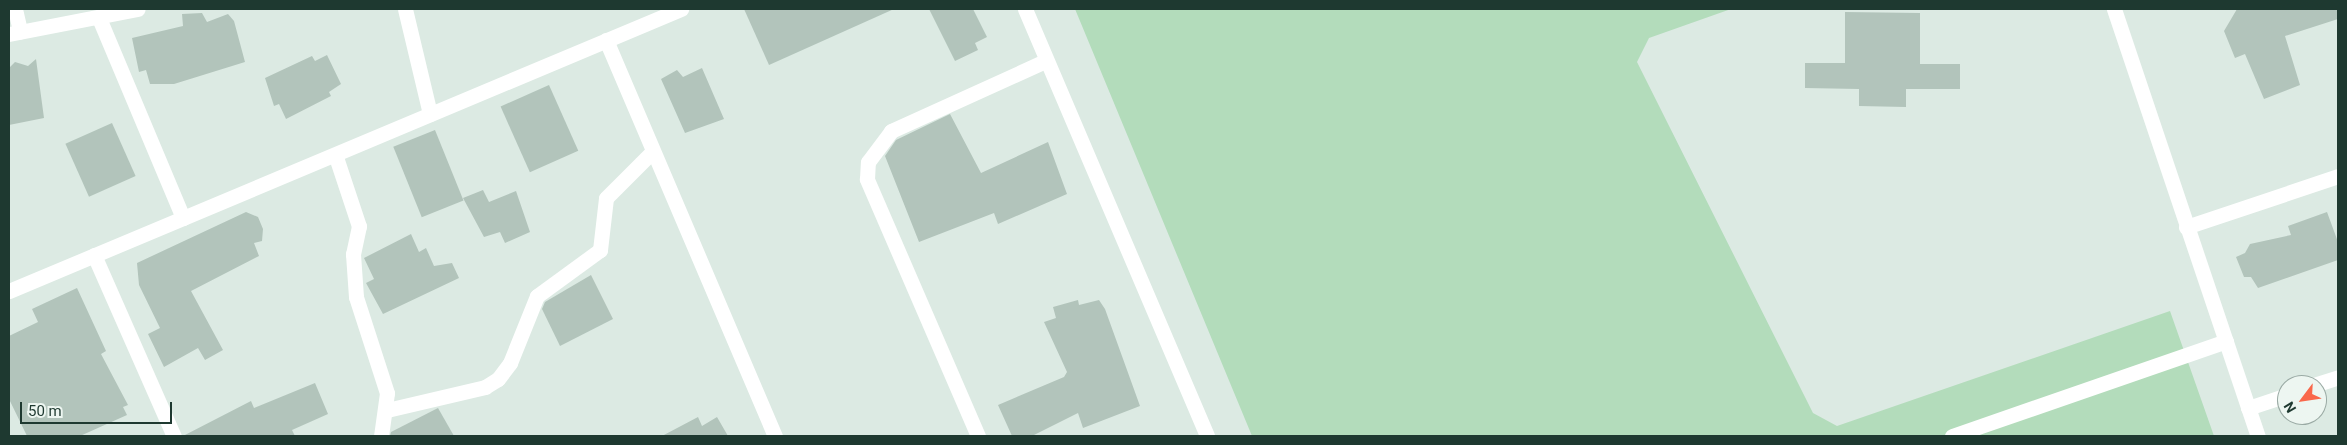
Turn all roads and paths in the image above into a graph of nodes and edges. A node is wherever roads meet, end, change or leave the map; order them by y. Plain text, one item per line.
1 (15, 9) edge
2 (138, 9) edge
3 (405, 9) edge
4 (681, 9) edge
5 (1025, 9) edge
6 (2114, 9) edge
7 (99, 18) junction
8 (14, 32) edge
9 (606, 40) junction
10 (1045, 61) junction
11 (430, 114) junction
12 (651, 153) junction
13 (336, 157) junction
14 (2338, 176) edge
15 (182, 218) junction
16 (2186, 227) junction
17 (94, 256) junction
18 (9, 291) edge
19 (2226, 340) junction
20 (2277, 398) edge
21 (2248, 408) junction
22 (386, 410) junction
23 (174, 436) edge
24 (381, 436) edge
25 (775, 436) edge
26 (978, 436) edge
27 (1207, 436) edge
28 (1952, 436) edge
29 (2258, 436) edge

1 - 8 street
2 - 7 street
3 - 11 street
4 - 9 street
5 - 10 street
6 - 16 street
7 - 8 street
7 - 15 street
9 - 11 street
9 - 12 street
10 - 26 street
10 - 27 street
11 - 13 street
12 - 22 street
12 - 25 street
13 - 15 street
13 - 22 street
14 - 16 street
15 - 17 street
16 - 19 street
17 - 18 street
17 - 23 street
19 - 21 street
19 - 28 street
20 - 21 street
21 - 29 street
22 - 24 street

